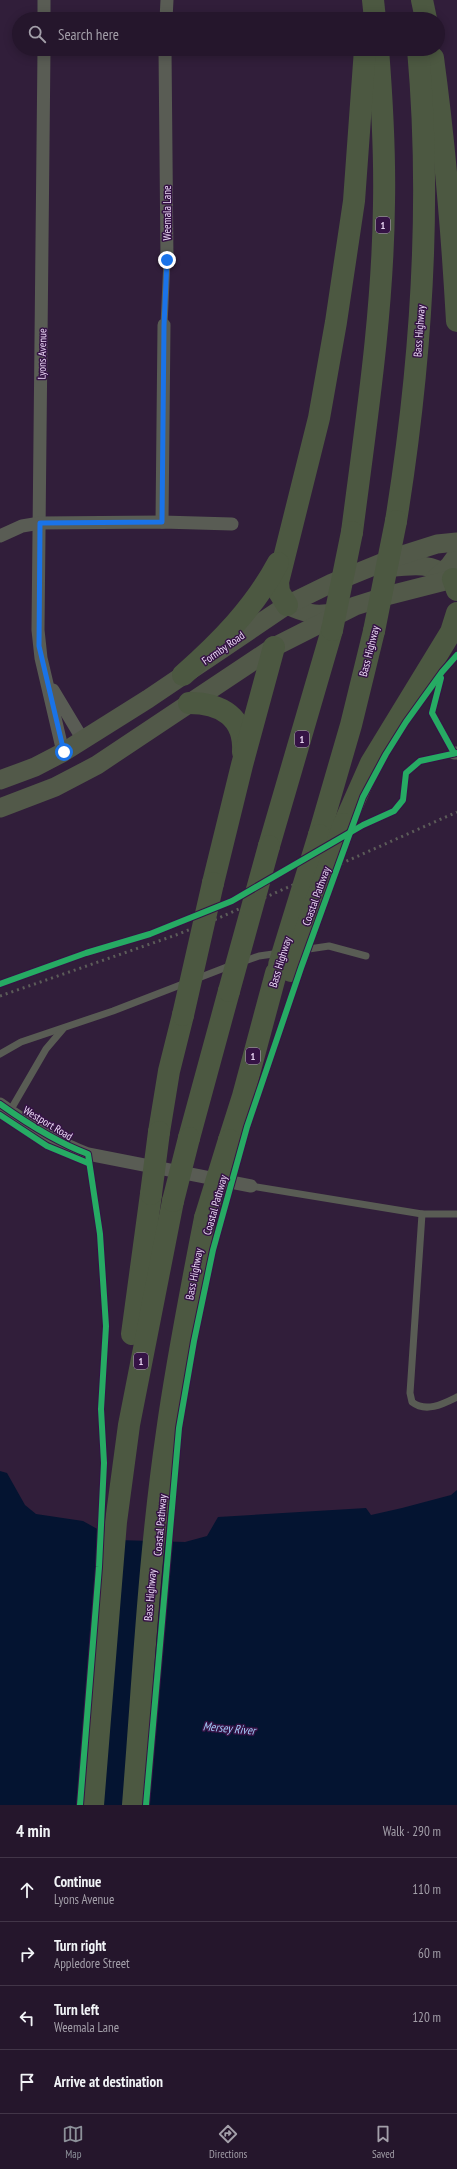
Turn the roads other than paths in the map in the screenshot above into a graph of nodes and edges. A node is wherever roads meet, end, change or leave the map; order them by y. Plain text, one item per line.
1 (44, 0) edge
2 (167, 0) edge
3 (368, 0) edge
4 (373, 0) edge
5 (414, 0) edge
6 (422, 0) edge
7 (44, 12) edge
8 (166, 12) edge
9 (367, 12) edge
10 (374, 12) edge
11 (415, 12) edge
12 (425, 12) edge
13 (44, 56) edge
14 (165, 56) edge
15 (364, 56) edge
16 (379, 56) edge
17 (418, 56) edge
18 (432, 56) edge
19 (167, 260) joint
20 (457, 322) edge
21 (164, 325) joint
22 (162, 522) junction
23 (40, 523) junction
24 (232, 524) dead end
25 (290, 530) junction
26 (0, 536) edge
27 (457, 542) edge
28 (457, 556) edge
29 (360, 572) junction
30 (453, 580) edge
31 (287, 606) junction
32 (356, 606) junction
33 (456, 619) edge
34 (274, 646) junction
35 (40, 658) junction
36 (182, 676) junction
37 (189, 703) junction
38 (83, 740) junction
39 (64, 752) junction
40 (97, 764) junction
41 (242, 765) junction
42 (70, 779) junction
43 (0, 780) edge
44 (0, 808) edge
45 (366, 956) dead end
46 (284, 972) junction
47 (68, 1025) junction
48 (0, 1054) edge
49 (5, 1107) edge
50 (251, 1186) joint
51 (422, 1214) junction
52 (457, 1214) edge
53 (457, 1396) edge
54 (116, 1522) junction
55 (93, 1805) edge
56 (133, 1805) edge

1 - 7 street
2 - 8 street
3 - 9 highway
4 - 10 highway
5 - 11 highway
6 - 12 highway
13 - 23 street, Lyons Avenue
14 - 19 street, Weemala Lane
15 - 25 highway
16 - 54 highway, 1, bridge
17 - 46 highway, Bass Highway / 1, bridge
18 - 20 highway
19 - 21 lane, Weemala Lane
21 - 22 street, Weemala Lane
22 - 23 street
22 - 24 street
23 - 26 street
23 - 35 street, Lyons Avenue
25 - 31 highway
25 - 36 highway
27 - 29 main road, Formby Road
28 - 30 main road
29 - 30 main road
29 - 31 main road, Formby Road
30 - 32 main road
31 - 32 main road
31 - 34 main road
31 - 36 main road, Formby Road
32 - 34 main road
33 - 46 highway, bridge
34 - 37 main road
34 - 41 highway
35 - 38 street, Lyons Avenue
35 - 39 street, Lyons Avenue
36 - 38 main road, Formby Road
37 - 40 main road
37 - 41 highway
38 - 39 main road, Formby Road
38 - 40 main road
39 - 42 main road
39 - 43 main road, Formby Road
40 - 42 main road
41 - 54 highway, bridge
42 - 44 main road
45 - 47 lane
46 - 56 highway, Bass Highway / 1, bridge
47 - 48 lane
47 - 49 lane
49 - 50 street, Westport Road
50 - 51 lane
51 - 52 lane
51 - 53 lane
54 - 55 highway, 1

